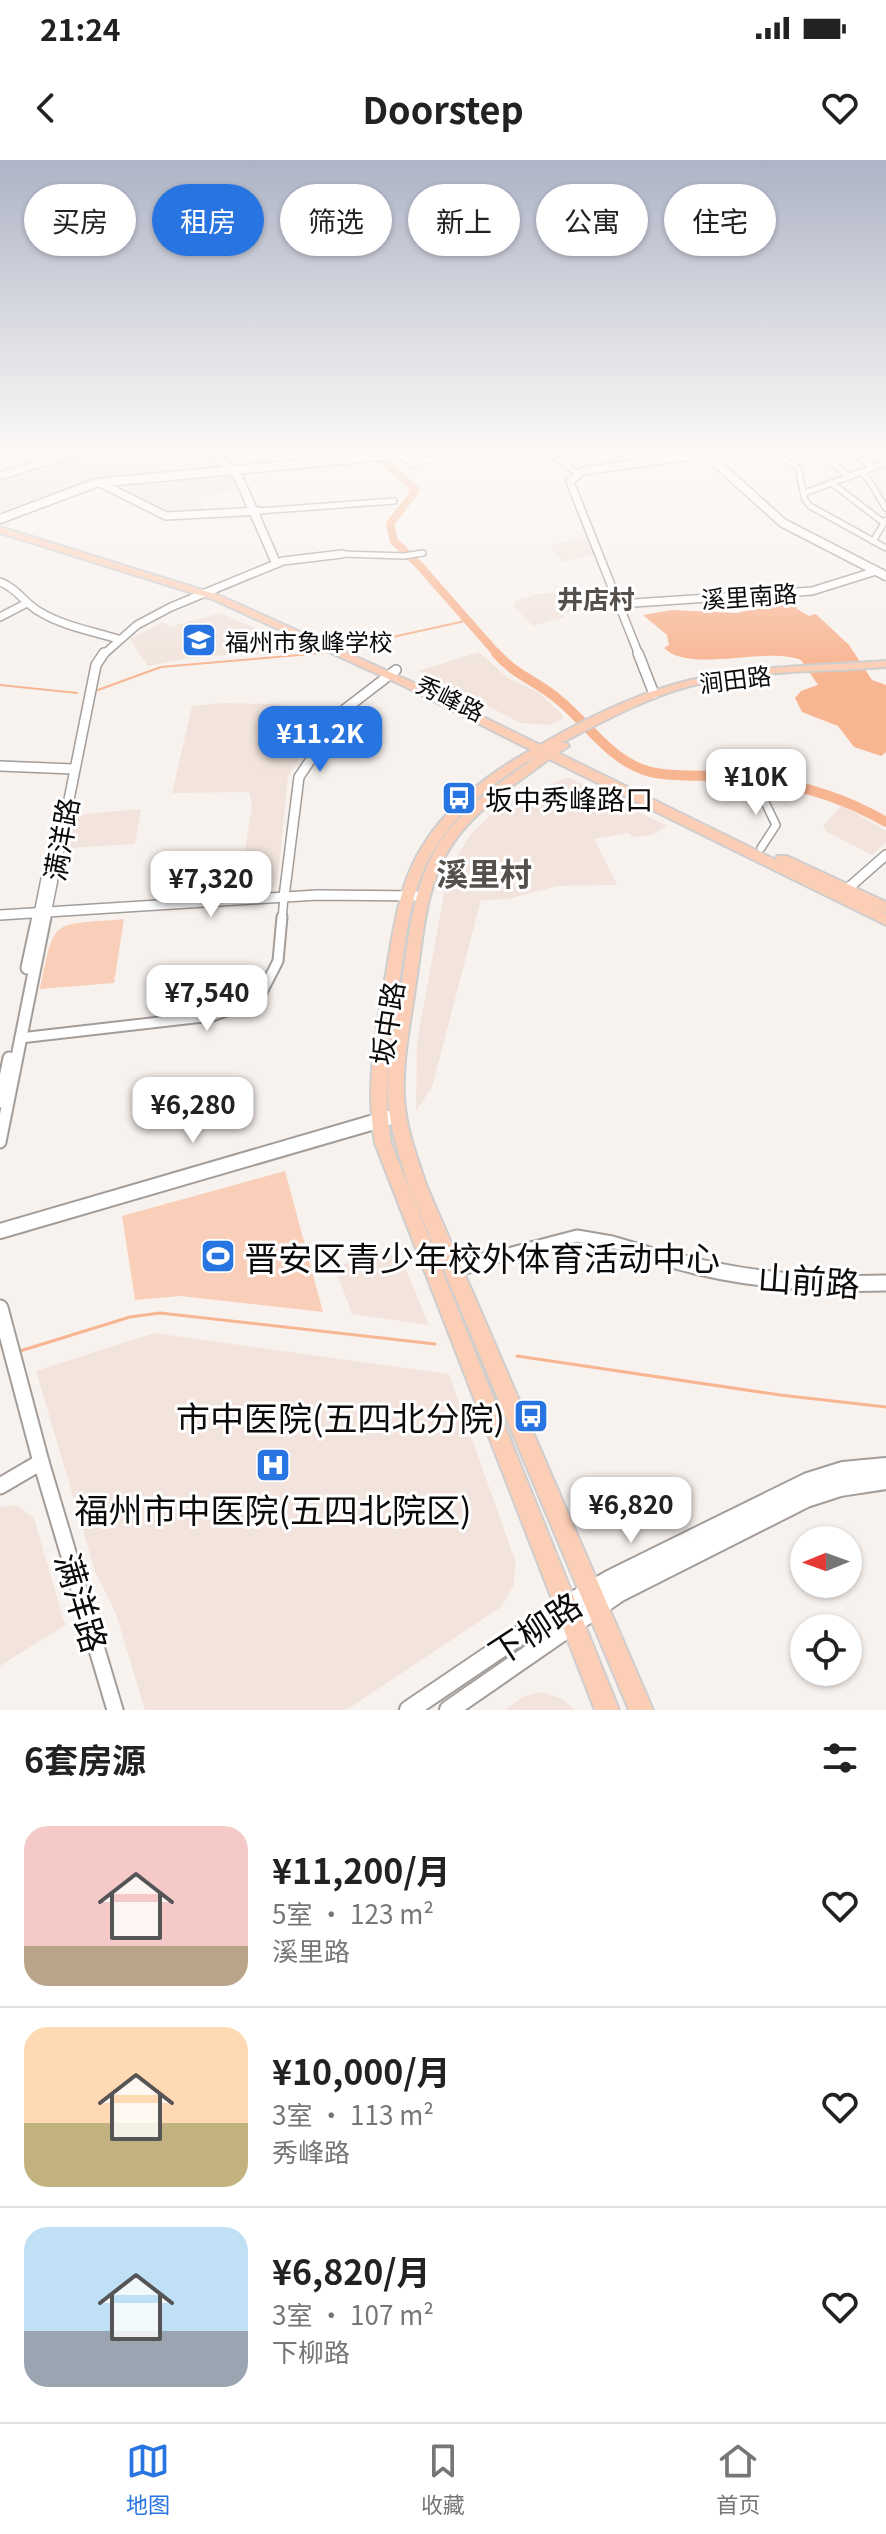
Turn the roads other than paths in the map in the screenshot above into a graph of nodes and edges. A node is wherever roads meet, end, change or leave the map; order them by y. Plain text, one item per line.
1 (4, 525) edge
2 (262, 525) edge
3 (587, 525) edge
4 (788, 525) edge
5 (794, 525) edge
6 (843, 525) edge
7 (882, 525) edge
8 (873, 541) junction
9 (886, 548) edge
10 (423, 553) dead end
11 (342, 554) joint
12 (278, 562) junction
13 (883, 573) edge
14 (0, 582) edge
15 (205, 590) junction
16 (27, 603) junction
17 (619, 604) junction
18 (0, 617) edge
19 (116, 638) junction
20 (886, 664) edge
21 (886, 671) edge
22 (393, 672) junction
23 (654, 694) junction
24 (596, 726) junction
25 (547, 749) junction
26 (0, 766) edge
27 (71, 769) junction
28 (752, 775) dead end
29 (761, 848) junction
30 (886, 855) edge
31 (846, 890) junction
32 (415, 896) junction
33 (284, 897) junction
34 (886, 908) edge
35 (0, 915) edge
36 (42, 915) junction
37 (886, 920) edge
38 (20, 1038) junction
39 (0, 1102) edge
40 (397, 1112) junction
41 (378, 1116) junction
42 (0, 1142) edge
43 (0, 1223) edge
44 (0, 1231) edge
45 (453, 1269) junction
46 (886, 1283) edge
47 (0, 1308) edge
48 (41, 1462) junction
49 (886, 1467) edge
50 (886, 1480) edge
51 (0, 1486) edge
52 (593, 1599) junction
53 (569, 1615) junction
54 (115, 1710) edge
55 (409, 1710) edge
56 (449, 1710) edge
57 (607, 1710) edge
58 (641, 1710) edge

1 - 15 main road, 秀峰路
2 - 12 main road
3 - 17 street
4 - 13 main road
5 - 13 main road
6 - 8 street
7 - 8 street
8 - 9 street
10 - 11 street
11 - 12 street, 满洋路
12 - 15 street, 满洋路
13 - 17 street, 溪里南路
14 - 16 street
15 - 19 street, 满洋路
15 - 22 main road, 秀峰路
16 - 18 street
16 - 19 street
17 - 23 street
19 - 27 street, 满洋路
20 - 23 main road, 涧田路
21 - 24 main road, 涧田路
22 - 25 main road, 秀峰路
22 - 33 street
23 - 24 main road, 涧田路
24 - 25 main road
25 - 29 main road, 秀峰路
25 - 32 main road, 坂中路
25 - 37 main road, 秀峰路
26 - 27 street
27 - 36 street, 满洋路
28 - 29 street
29 - 31 main road, 秀峰路
30 - 31 street
31 - 34 main road, 秀峰路
32 - 33 street
32 - 40 main road, 坂中路
32 - 41 main road, 坂中路
33 - 36 street
33 - 38 street
35 - 36 street
36 - 38 street, 满洋路
36 - 39 street, 满洋路
38 - 42 street, 满洋路
40 - 41 main road
40 - 45 main road, 坂中路
41 - 43 main road
41 - 44 main road
41 - 53 main road, 坂中路
45 - 46 street, 山前路
45 - 52 main road, 坂中路
47 - 48 street, 满洋路
48 - 51 street
48 - 54 street, 满洋路
49 - 52 main road, 下柳路
50 - 52 main road, 下柳路
52 - 53 main road, 下柳路
52 - 58 main road
53 - 55 main road, 下柳路
53 - 56 main road, 下柳路
53 - 57 main road

